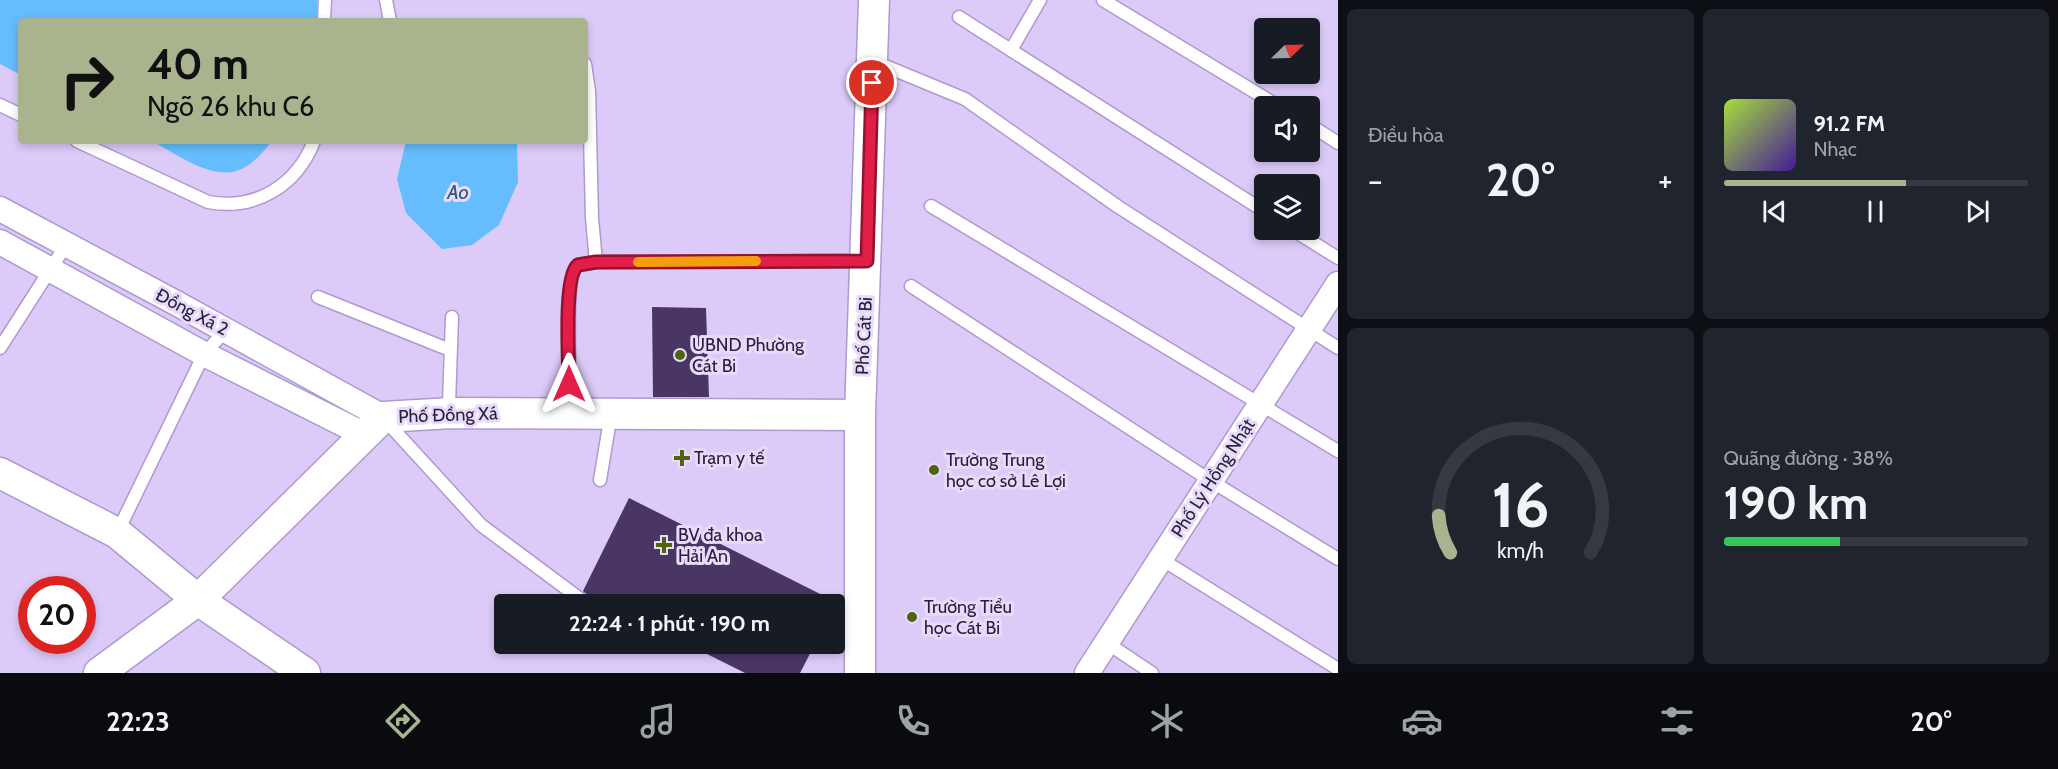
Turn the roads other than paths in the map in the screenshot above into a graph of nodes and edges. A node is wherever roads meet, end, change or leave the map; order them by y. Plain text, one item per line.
1 (325, 0) edge
2 (386, 0) edge
3 (874, 0) edge
4 (1040, 0) edge
5 (1103, 0) edge
6 (959, 17) dead end
7 (324, 18) edge
8 (389, 18) edge
9 (1011, 50) junction
10 (873, 61) junction
11 (588, 84) edge
12 (1261, 96) edge
13 (0, 105) edge
14 (18, 114) edge
15 (1320, 131) edge
16 (1338, 143) edge
17 (83, 144) edge
18 (313, 144) edge
19 (1254, 205) edge
20 (931, 206) dead end
21 (0, 209) edge
22 (1309, 240) edge
23 (0, 243) edge
24 (66, 245) junction
25 (1338, 258) edge
26 (867, 261) junction
27 (596, 262) junction
28 (51, 270) junction
29 (1338, 284) edge
30 (911, 286) dead end
31 (318, 297) dead end
32 (452, 317) dead end
33 (226, 330) junction
34 (1308, 330) junction
35 (0, 348) edge
36 (1338, 348) edge
37 (450, 350) junction
38 (204, 354) junction
39 (1261, 404) junction
40 (452, 413) junction
41 (565, 413) junction
42 (612, 413) junction
43 (860, 415) junction
44 (374, 426) junction
45 (1338, 451) edge
46 (0, 473) edge
47 (600, 480) dead end
48 (1211, 481) junction
49 (117, 533) junction
50 (1161, 559) junction
51 (1338, 559) edge
52 (574, 594) edge
53 (198, 600) junction
54 (1107, 643) junction
55 (1338, 669) edge
56 (99, 673) edge
57 (305, 673) edge
58 (860, 673) edge
59 (1087, 673) edge
60 (1152, 673) edge

1 - 7 lane
2 - 8 lane
3 - 10 street, Phố Cát Bi
4 - 9 lane
5 - 12 lane
6 - 9 lane
9 - 19 lane
10 - 26 street, Phố Cát Bi
10 - 34 lane
11 - 27 lane
13 - 14 lane
15 - 16 lane
17 - 18 lane
20 - 39 lane
21 - 24 street, Đồng Xá 2
22 - 25 lane
23 - 28 street, Đồng Xá 2
24 - 28 lane
24 - 33 street, Đồng Xá 2
26 - 27 lane
26 - 43 street, Phố Cát Bi
27 - 41 lane
28 - 35 lane
28 - 38 street, Đồng Xá 2
29 - 34 street, Phố Lý Hồng Nhật
30 - 48 lane
31 - 37 lane
32 - 37 lane
33 - 38 lane
33 - 44 street, Đồng Xá 2
34 - 36 lane
34 - 39 street, Phố Lý Hồng Nhật
37 - 40 lane
38 - 44 street, Đồng Xá 2
38 - 49 lane
39 - 45 lane
39 - 48 street, Phố Lý Hồng Nhật
40 - 41 street, Phố Đồng Xá
40 - 44 street, Phố Đồng Xá
41 - 42 street, Phố Đồng Xá
42 - 43 street, Phố Đồng Xá
42 - 47 lane
43 - 58 street, Phố Cát Bi
44 - 52 lane
44 - 53 street
46 - 49 street
48 - 50 street, Phố Lý Hồng Nhật
48 - 51 lane
49 - 53 street
50 - 54 street, Phố Lý Hồng Nhật
50 - 55 lane
53 - 56 street
53 - 57 street
54 - 59 street, Phố Lý Hồng Nhật
54 - 60 lane

